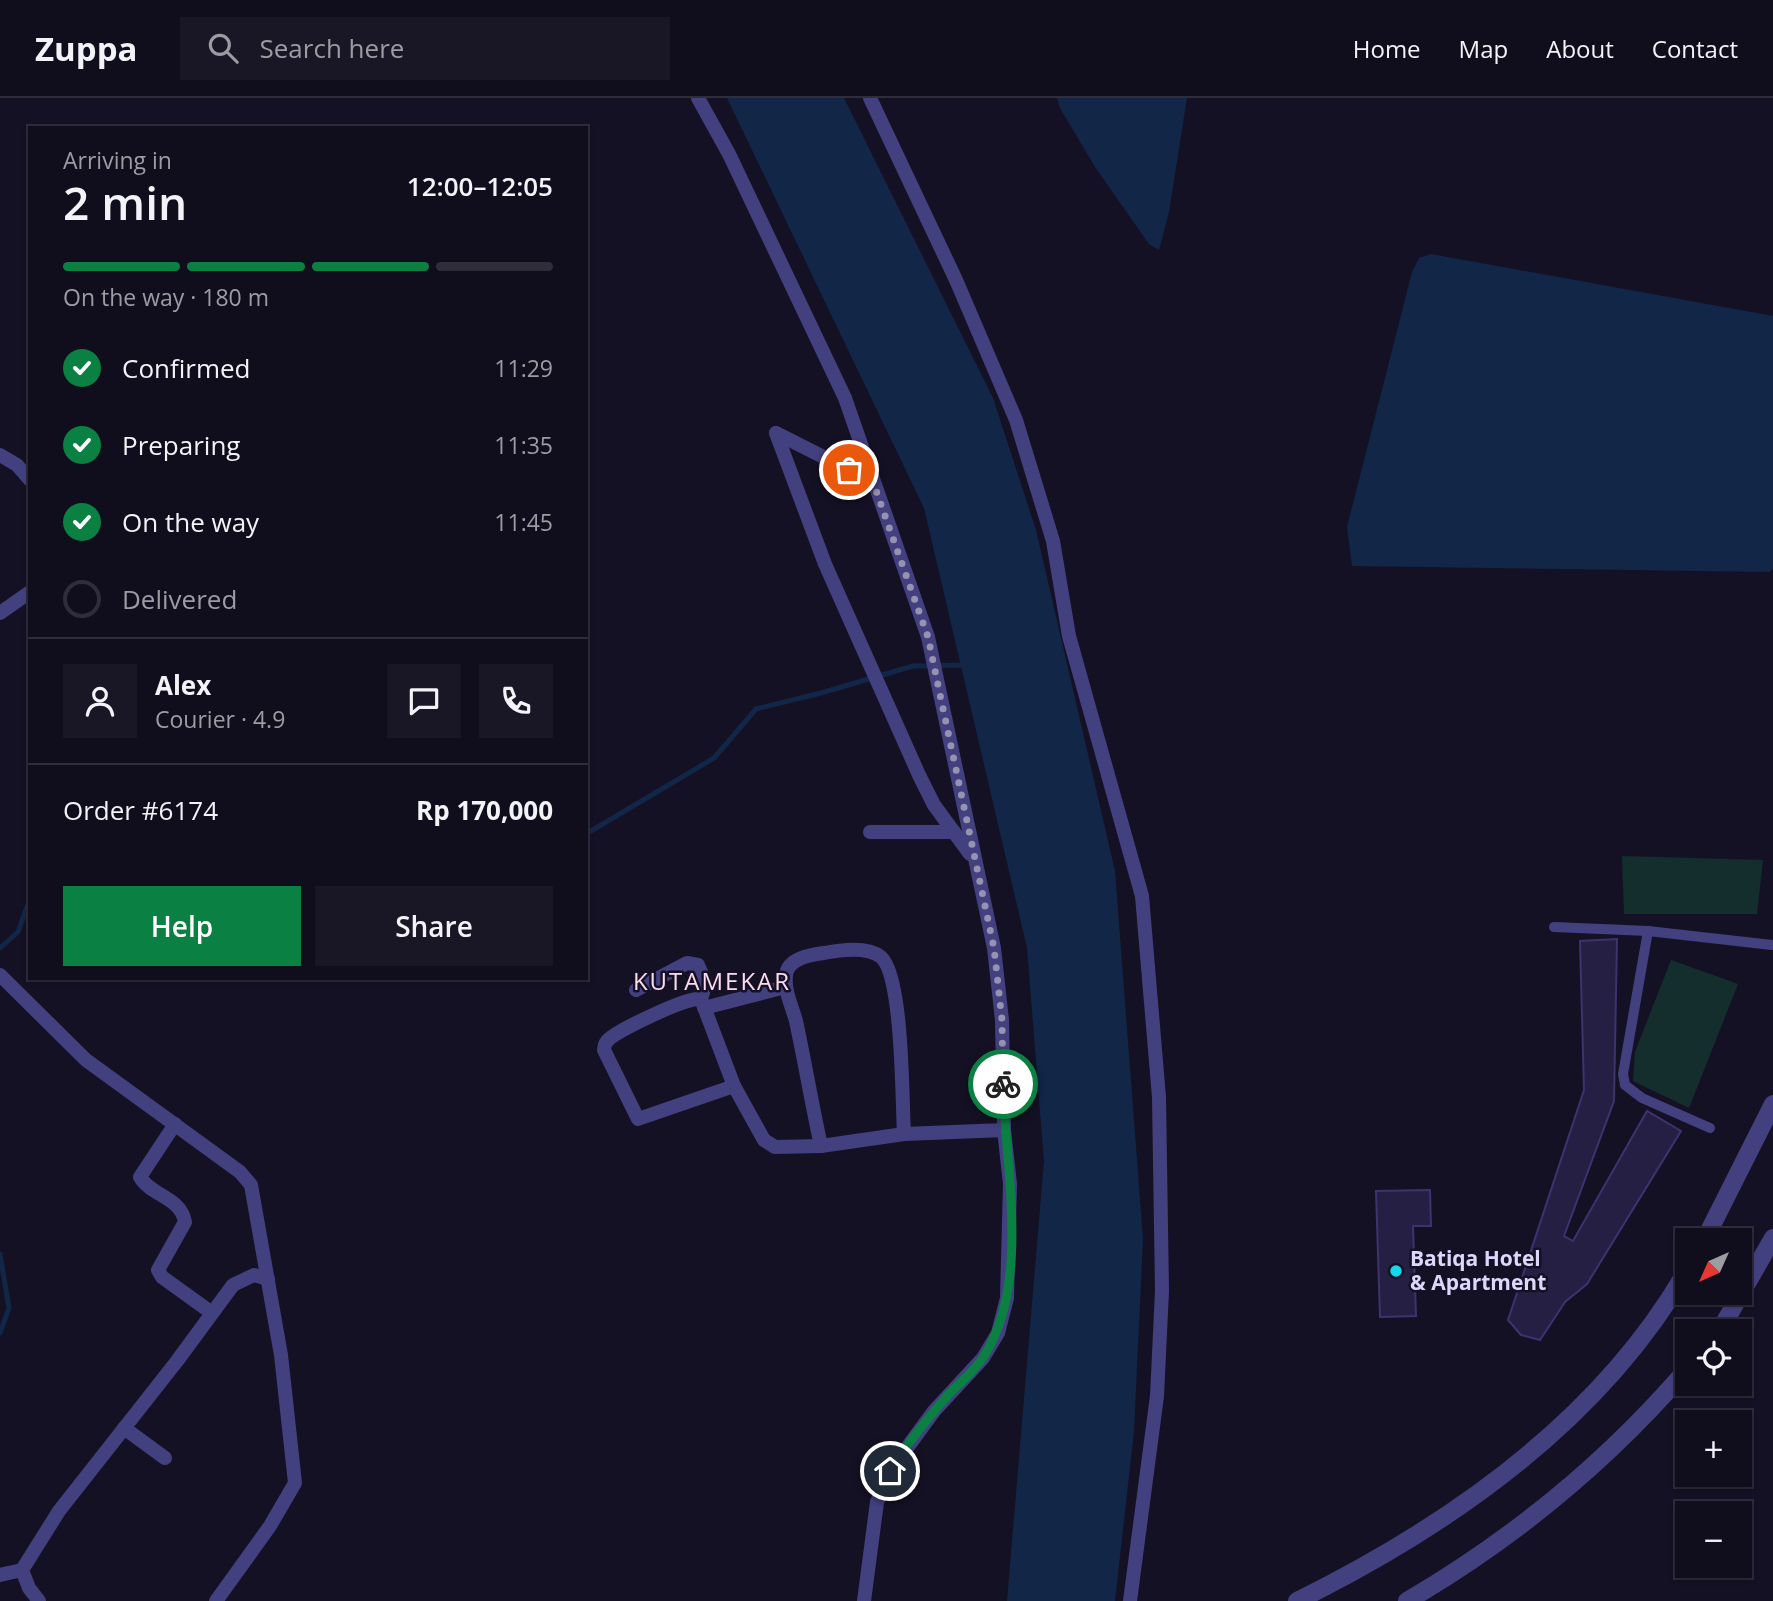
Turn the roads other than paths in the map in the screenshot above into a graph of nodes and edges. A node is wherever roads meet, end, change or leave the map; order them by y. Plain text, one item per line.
1 (698, 98) edge
2 (870, 98) edge
3 (0, 455) edge
4 (28, 478) edge
5 (873, 482) junction
6 (28, 593) edge
7 (0, 613) edge
8 (870, 832) dead end
9 (954, 832) junction
10 (975, 861) junction
11 (1554, 927) dead end
12 (1648, 931) junction
13 (1772, 945) edge
14 (2, 976) edge
15 (785, 987) junction
16 (636, 990) dead end
17 (703, 1004) junction
18 (734, 1086) junction
19 (1773, 1104) edge
20 (175, 1124) junction
21 (1710, 1128) dead end
22 (1004, 1130) junction
23 (904, 1134) junction
24 (821, 1146) junction
25 (1711, 1228) edge
26 (1773, 1238) edge
27 (268, 1279) junction
28 (1675, 1287) edge
29 (212, 1314) junction
30 (1726, 1319) edge
31 (1675, 1382) edge
32 (124, 1428) junction
33 (165, 1458) dead end
34 (22, 1570) junction
35 (0, 1575) edge
36 (39, 1601) edge
37 (216, 1601) edge
38 (864, 1601) edge
39 (1130, 1601) edge
40 (1297, 1601) edge
41 (1407, 1601) edge

1 - 5 street
2 - 39 street
3 - 4 street
5 - 9 street
5 - 10 street
6 - 7 street
8 - 9 street
9 - 10 street
10 - 22 street
11 - 12 street
12 - 13 street
12 - 21 street
14 - 20 street
15 - 17 street
15 - 23 street
15 - 24 street
16 - 17 street
17 - 18 street
17 - 18 street
18 - 24 street
19 - 25 street
20 - 27 street
20 - 29 street
22 - 23 street
22 - 38 street
23 - 24 street
26 - 30 street
27 - 29 street
27 - 37 street
28 - 40 street
29 - 32 street
31 - 41 street
32 - 33 street
32 - 34 street
34 - 35 street
34 - 36 street

